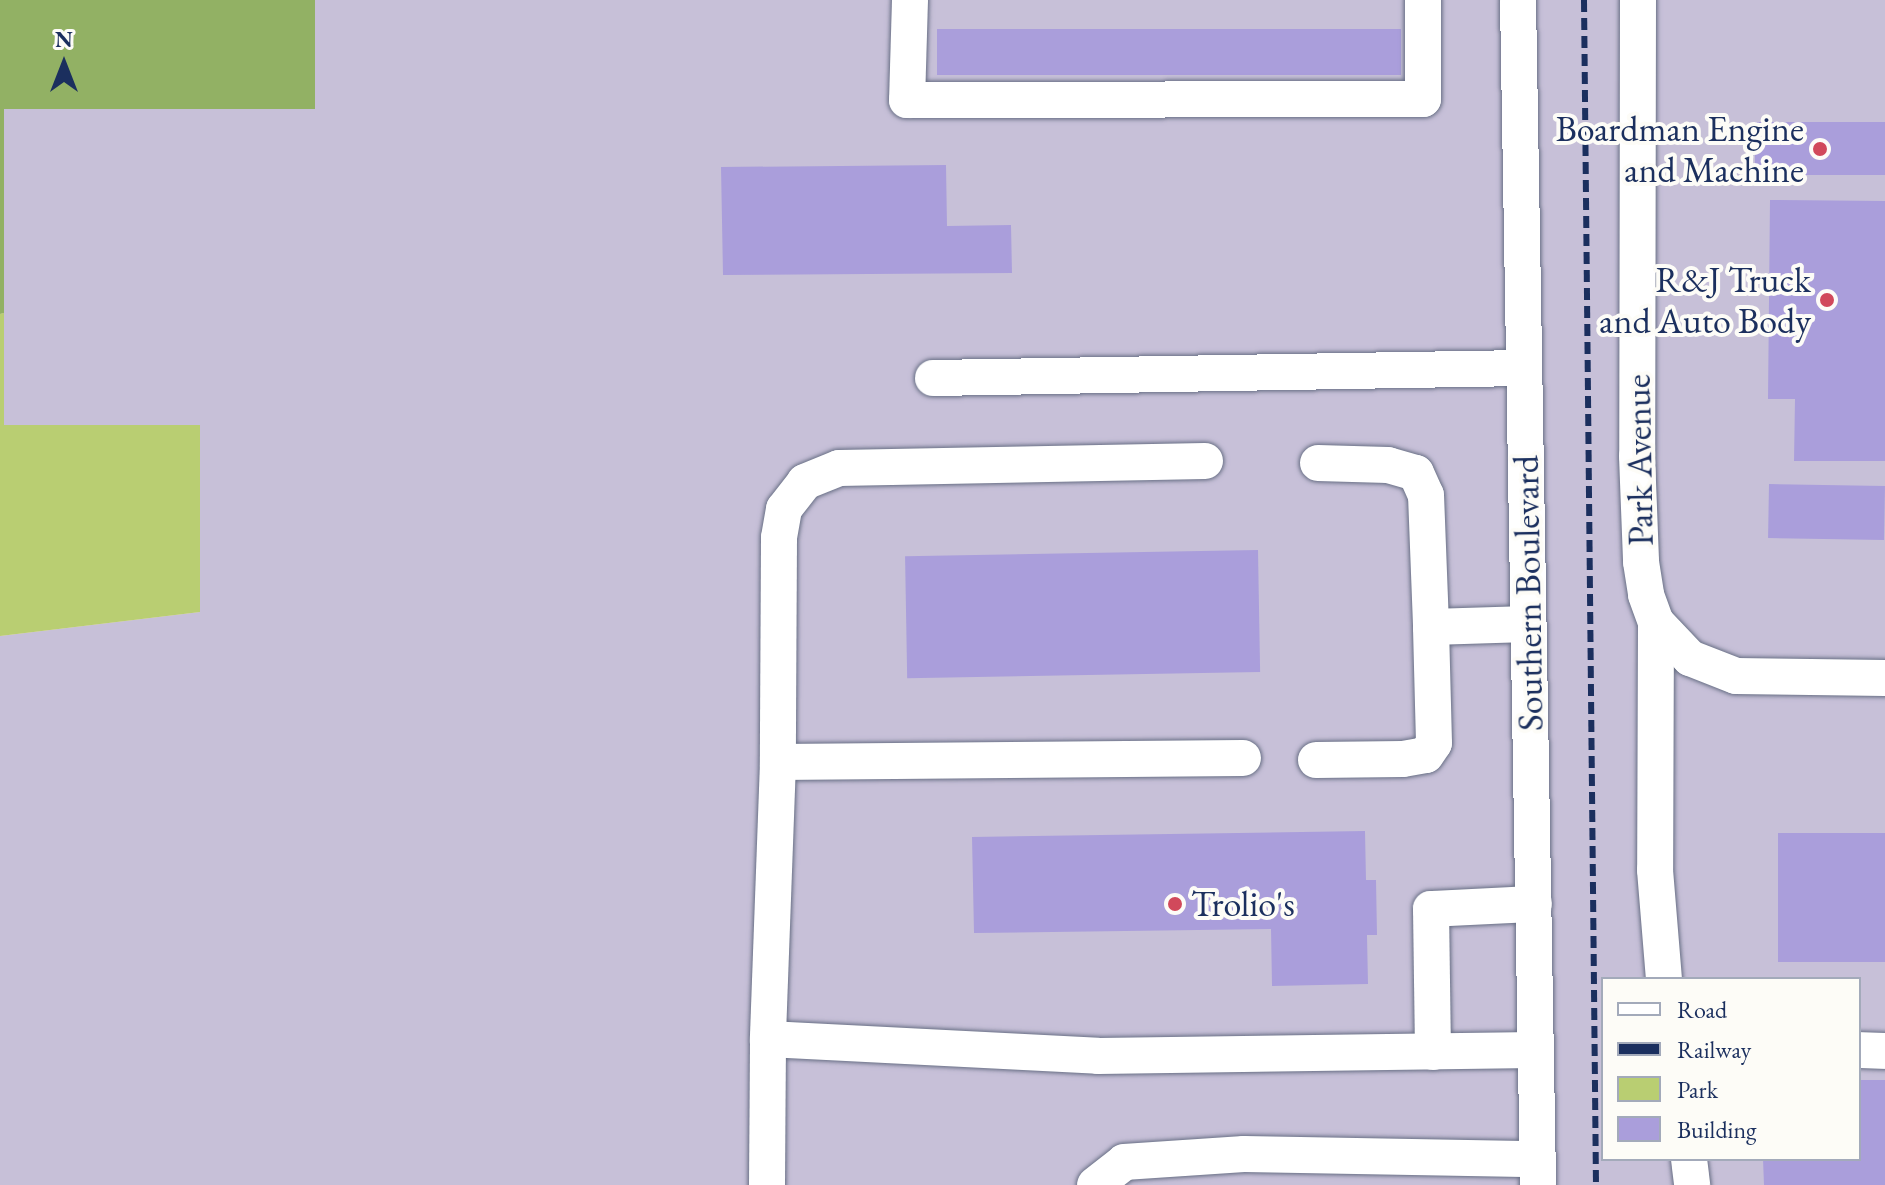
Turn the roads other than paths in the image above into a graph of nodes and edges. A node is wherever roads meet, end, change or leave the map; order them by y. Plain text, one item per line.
1 (910, 0) edge
2 (1423, 0) edge
3 (1518, 0) edge
4 (1638, 0) edge
5 (1523, 368) junction
6 (933, 378) dead end
7 (1205, 461) dead end
8 (1318, 463) dead end
9 (1656, 622) junction
10 (1528, 624) junction
11 (1431, 627) junction
12 (1885, 678) edge
13 (1243, 758) dead end
14 (1316, 760) dead end
15 (778, 762) junction
16 (1534, 904) junction
17 (1664, 977) edge
18 (768, 1039) junction
19 (1535, 1050) junction
20 (1861, 1050) edge
21 (1885, 1051) edge
22 (1433, 1052) junction
23 (1689, 1161) edge
24 (1336, 1172) edge
25 (1429, 1172) edge
26 (1538, 1172) edge
27 (767, 1185) edge
28 (1095, 1185) edge
29 (1692, 1185) edge

1 - 2 street
3 - 5 street, Southern Boulevard
4 - 9 street, Park Avenue
5 - 6 street
5 - 10 street, Southern Boulevard
7 - 15 street
8 - 11 street
9 - 12 street
9 - 17 street, Park Avenue
10 - 11 street
10 - 16 street, Southern Boulevard
11 - 14 street
13 - 15 street
15 - 18 street
16 - 19 street, Southern Boulevard
16 - 22 street
18 - 22 street
18 - 27 street
19 - 22 street
19 - 26 street, Southern Boulevard
20 - 21 street
23 - 29 street
24 - 25 street
24 - 28 street
25 - 26 street

